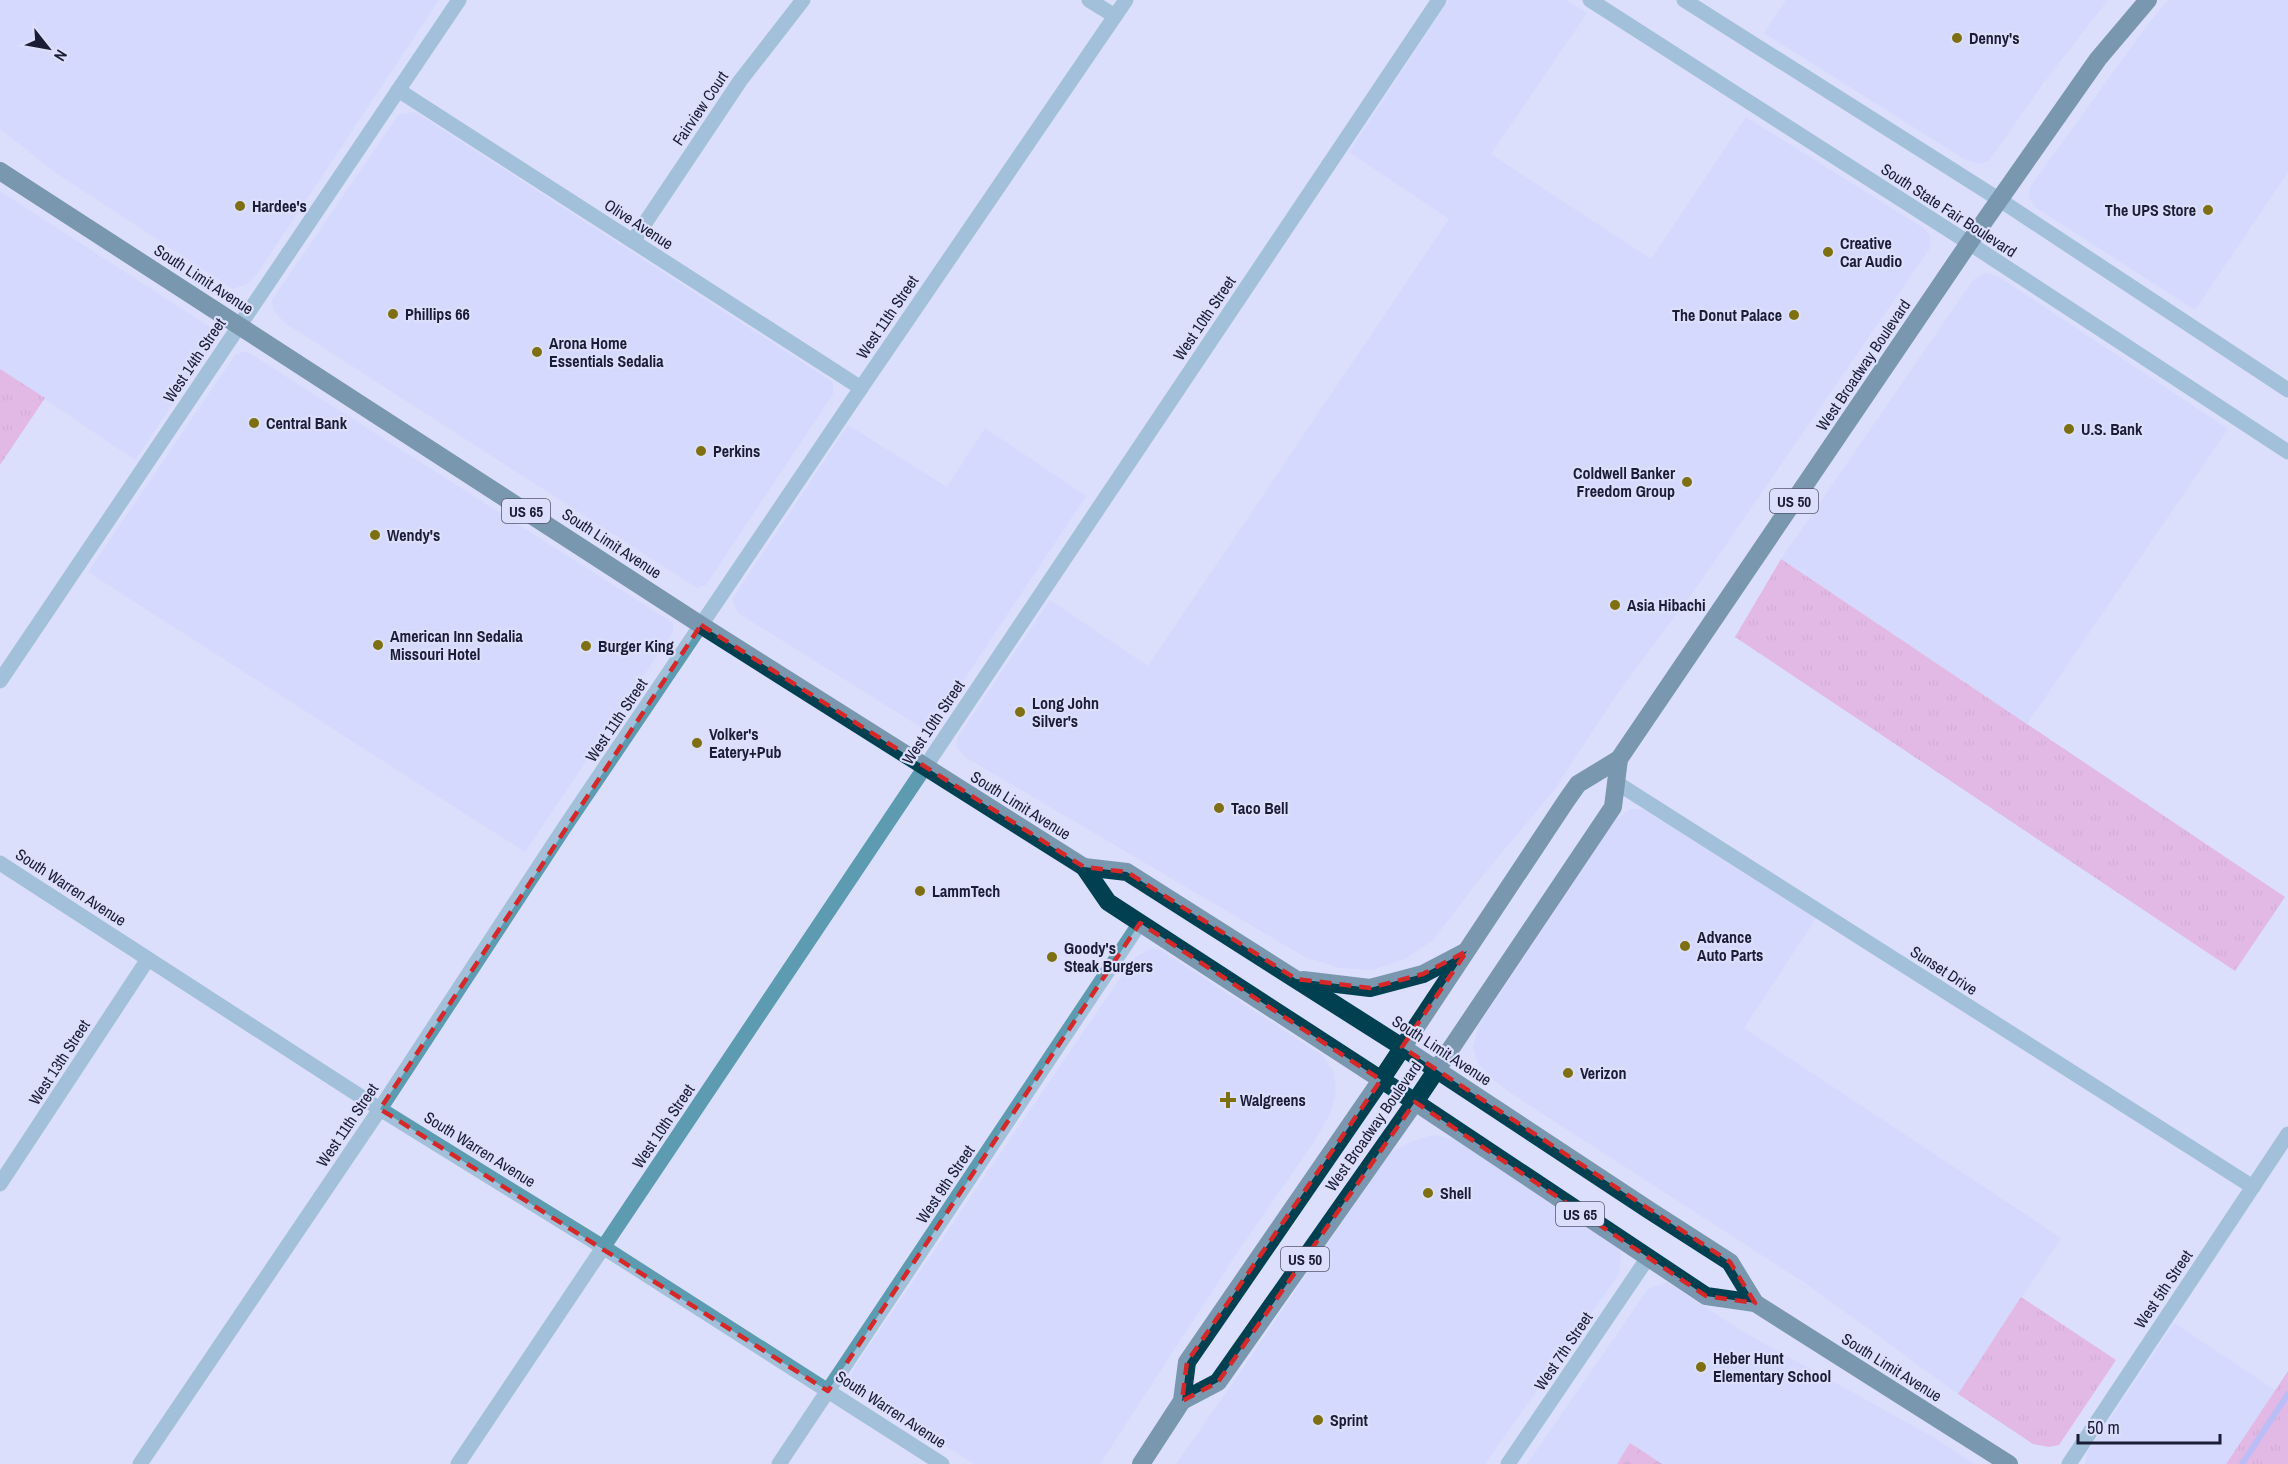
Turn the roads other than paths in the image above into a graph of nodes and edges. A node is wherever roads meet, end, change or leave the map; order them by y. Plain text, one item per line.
1 (459, 0) edge
2 (803, 0) edge
3 (1089, 0) edge
4 (1126, 0) edge
5 (1439, 0) edge
6 (1590, 0) edge
7 (1684, 0) edge
8 (2148, 0) edge
9 (1115, 16) junction
10 (398, 90) junction
11 (0, 171) edge
12 (2000, 200) junction
13 (633, 241) junction
14 (1969, 243) junction
15 (240, 325) junction
16 (861, 388) junction
17 (2288, 390) edge
18 (2288, 452) edge
19 (701, 625) junction
20 (0, 681) edge
21 (1619, 759) junction
22 (924, 767) junction
23 (1617, 783) junction
24 (0, 862) edge
25 (1084, 867) junction
26 (1140, 924) junction
27 (1467, 951) junction
28 (148, 959) junction
29 (1296, 979) junction
30 (1402, 1047) junction
31 (1437, 1070) junction
32 (1381, 1080) junction
33 (1414, 1102) junction
34 (380, 1109) junction
35 (2288, 1134) edge
36 (0, 1184) edge
37 (2253, 1187) junction
38 (603, 1247) junction
39 (1647, 1259) junction
40 (1755, 1303) junction
41 (828, 1391) junction
42 (1182, 1401) junction
43 (140, 1464) edge
44 (458, 1464) edge
45 (779, 1464) edge
46 (942, 1464) edge
47 (1142, 1464) edge
48 (1508, 1464) edge
49 (2009, 1464) edge
50 (2069, 1464) edge

1 - 10 street, West 14th Street
2 - 13 street, Fairview Court
3 - 9 street
4 - 9 street, West 11th Street
5 - 22 street, West 10th Street
6 - 14 street, South State Fair Boulevard
7 - 12 street
8 - 12 highway, West Broadway Boulevard / US 50
9 - 16 street, West 11th Street
10 - 13 street, Olive Avenue
10 - 15 street, West 14th Street
11 - 15 highway, South Limit Avenue / US 65
12 - 14 highway, West Broadway Boulevard / US 50
12 - 17 street
13 - 16 street, Olive Avenue
14 - 18 street, South State Fair Boulevard
14 - 21 highway, West Broadway Boulevard / US 50
15 - 19 highway, South Limit Avenue / US 65
15 - 20 street, West 14th Street
16 - 19 street, West 11th Street
19 - 22 highway, South Limit Avenue / US 65
19 - 34 street, West 11th Street
21 - 23 highway, West Broadway Boulevard / US 50
21 - 27 highway, West Broadway Boulevard / US 50
22 - 25 highway, South Limit Avenue / US 65
22 - 38 street, West 10th Street
23 - 31 highway, West Broadway Boulevard / US 50
23 - 37 street, Sunset Drive
24 - 28 street, South Warren Avenue
25 - 26 highway, South Limit Avenue / US 65
25 - 29 highway, South Limit Avenue / US 65
26 - 32 highway, South Limit Avenue / US 65
26 - 41 street, West 9th Street
27 - 29 highway
27 - 30 highway, West Broadway Boulevard / US 50
28 - 34 street, South Warren Avenue
28 - 36 street, West 13th Street
29 - 30 highway, South Limit Avenue / US 65
30 - 31 highway, South Limit Avenue / US 65
30 - 32 highway, West Broadway Boulevard / US 50
31 - 33 highway, West Broadway Boulevard / US 50
31 - 40 highway, South Limit Avenue / US 65
32 - 33 highway, South Limit Avenue / US 65
32 - 42 highway, West Broadway Boulevard / US 50
33 - 39 highway, South Limit Avenue / US 65
33 - 42 highway, West Broadway Boulevard / US 50
34 - 38 street, South Warren Avenue
34 - 43 street, West 11th Street
35 - 37 street, West 5th Street
37 - 50 street, West 5th Street
38 - 41 street, South Warren Avenue
38 - 44 street, West 10th Street
39 - 40 highway, South Limit Avenue / US 65
39 - 48 street, West 7th Street
40 - 49 highway, South Limit Avenue / US 65
41 - 45 street, West 9th Street
41 - 46 street, South Warren Avenue
42 - 47 highway, West Broadway Boulevard / US 50

